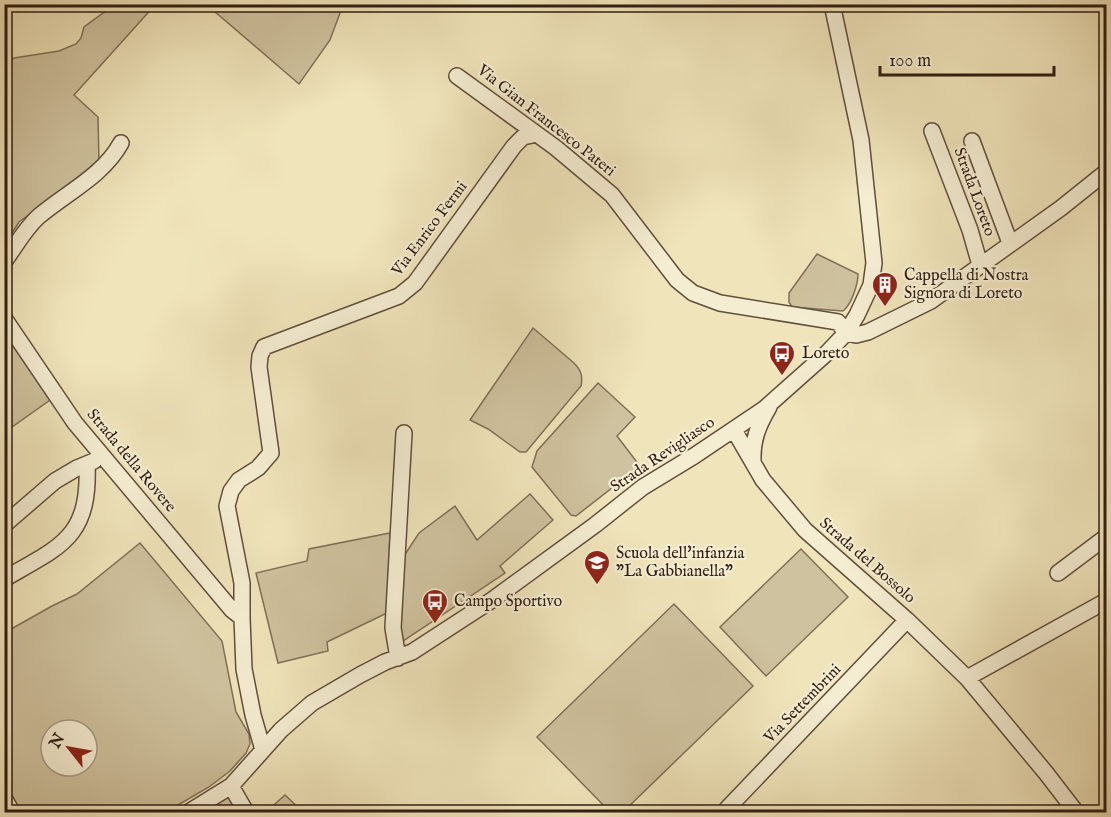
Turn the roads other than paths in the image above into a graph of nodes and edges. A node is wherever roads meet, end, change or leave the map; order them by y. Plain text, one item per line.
1 (832, 4) edge
2 (457, 76) dead end
3 (932, 131) dead end
4 (537, 134) junction
5 (972, 141) dead end
6 (121, 143) dead end
7 (1107, 172) edge
8 (1010, 243) junction
9 (4, 262) edge
10 (980, 266) junction
11 (4, 318) edge
12 (846, 333) junction
13 (772, 402) junction
14 (734, 430) junction
15 (404, 433) dead end
16 (753, 463) junction
17 (4, 525) edge
18 (1107, 537) edge
19 (1058, 573) dead end
20 (4, 579) edge
21 (1107, 601) edge
22 (242, 618) junction
23 (907, 621) junction
24 (398, 658) junction
25 (967, 678) junction
26 (263, 750) junction
27 (231, 786) junction
28 (4, 798) edge
29 (12, 813) edge
30 (189, 813) edge
31 (246, 813) edge
32 (724, 813) edge
33 (1076, 813) edge

1 - 12 street, Strada Revigliasco
2 - 4 street, Via Gian Francesco Pateri
3 - 10 street, Strada Loreto
4 - 12 street, Via Gian Francesco Pateri
4 - 22 street, Via Enrico Fermi
5 - 8 street, Strada Loreto
6 - 9 street
7 - 8 street, Strada Loreto
8 - 10 street, Strada Loreto
10 - 12 street, Strada Loreto
11 - 22 street, Strada della Rovere
12 - 13 street, Strada Revigliasco
13 - 14 street, Strada Revigliasco
13 - 16 street
14 - 16 street, Strada del Bossolo
14 - 24 street, Strada Revigliasco
15 - 24 street
16 - 23 street, Strada del Bossolo
17 - 20 street
18 - 19 street
21 - 25 street
22 - 26 street
23 - 25 street, Strada del Bossolo
23 - 32 street, Via Settembrini
24 - 26 street, Strada Revigliasco
25 - 33 street, Strada del Bossolo
26 - 27 street, Strada Revigliasco
27 - 30 street, Strada Revigliasco
27 - 31 street
28 - 29 street

